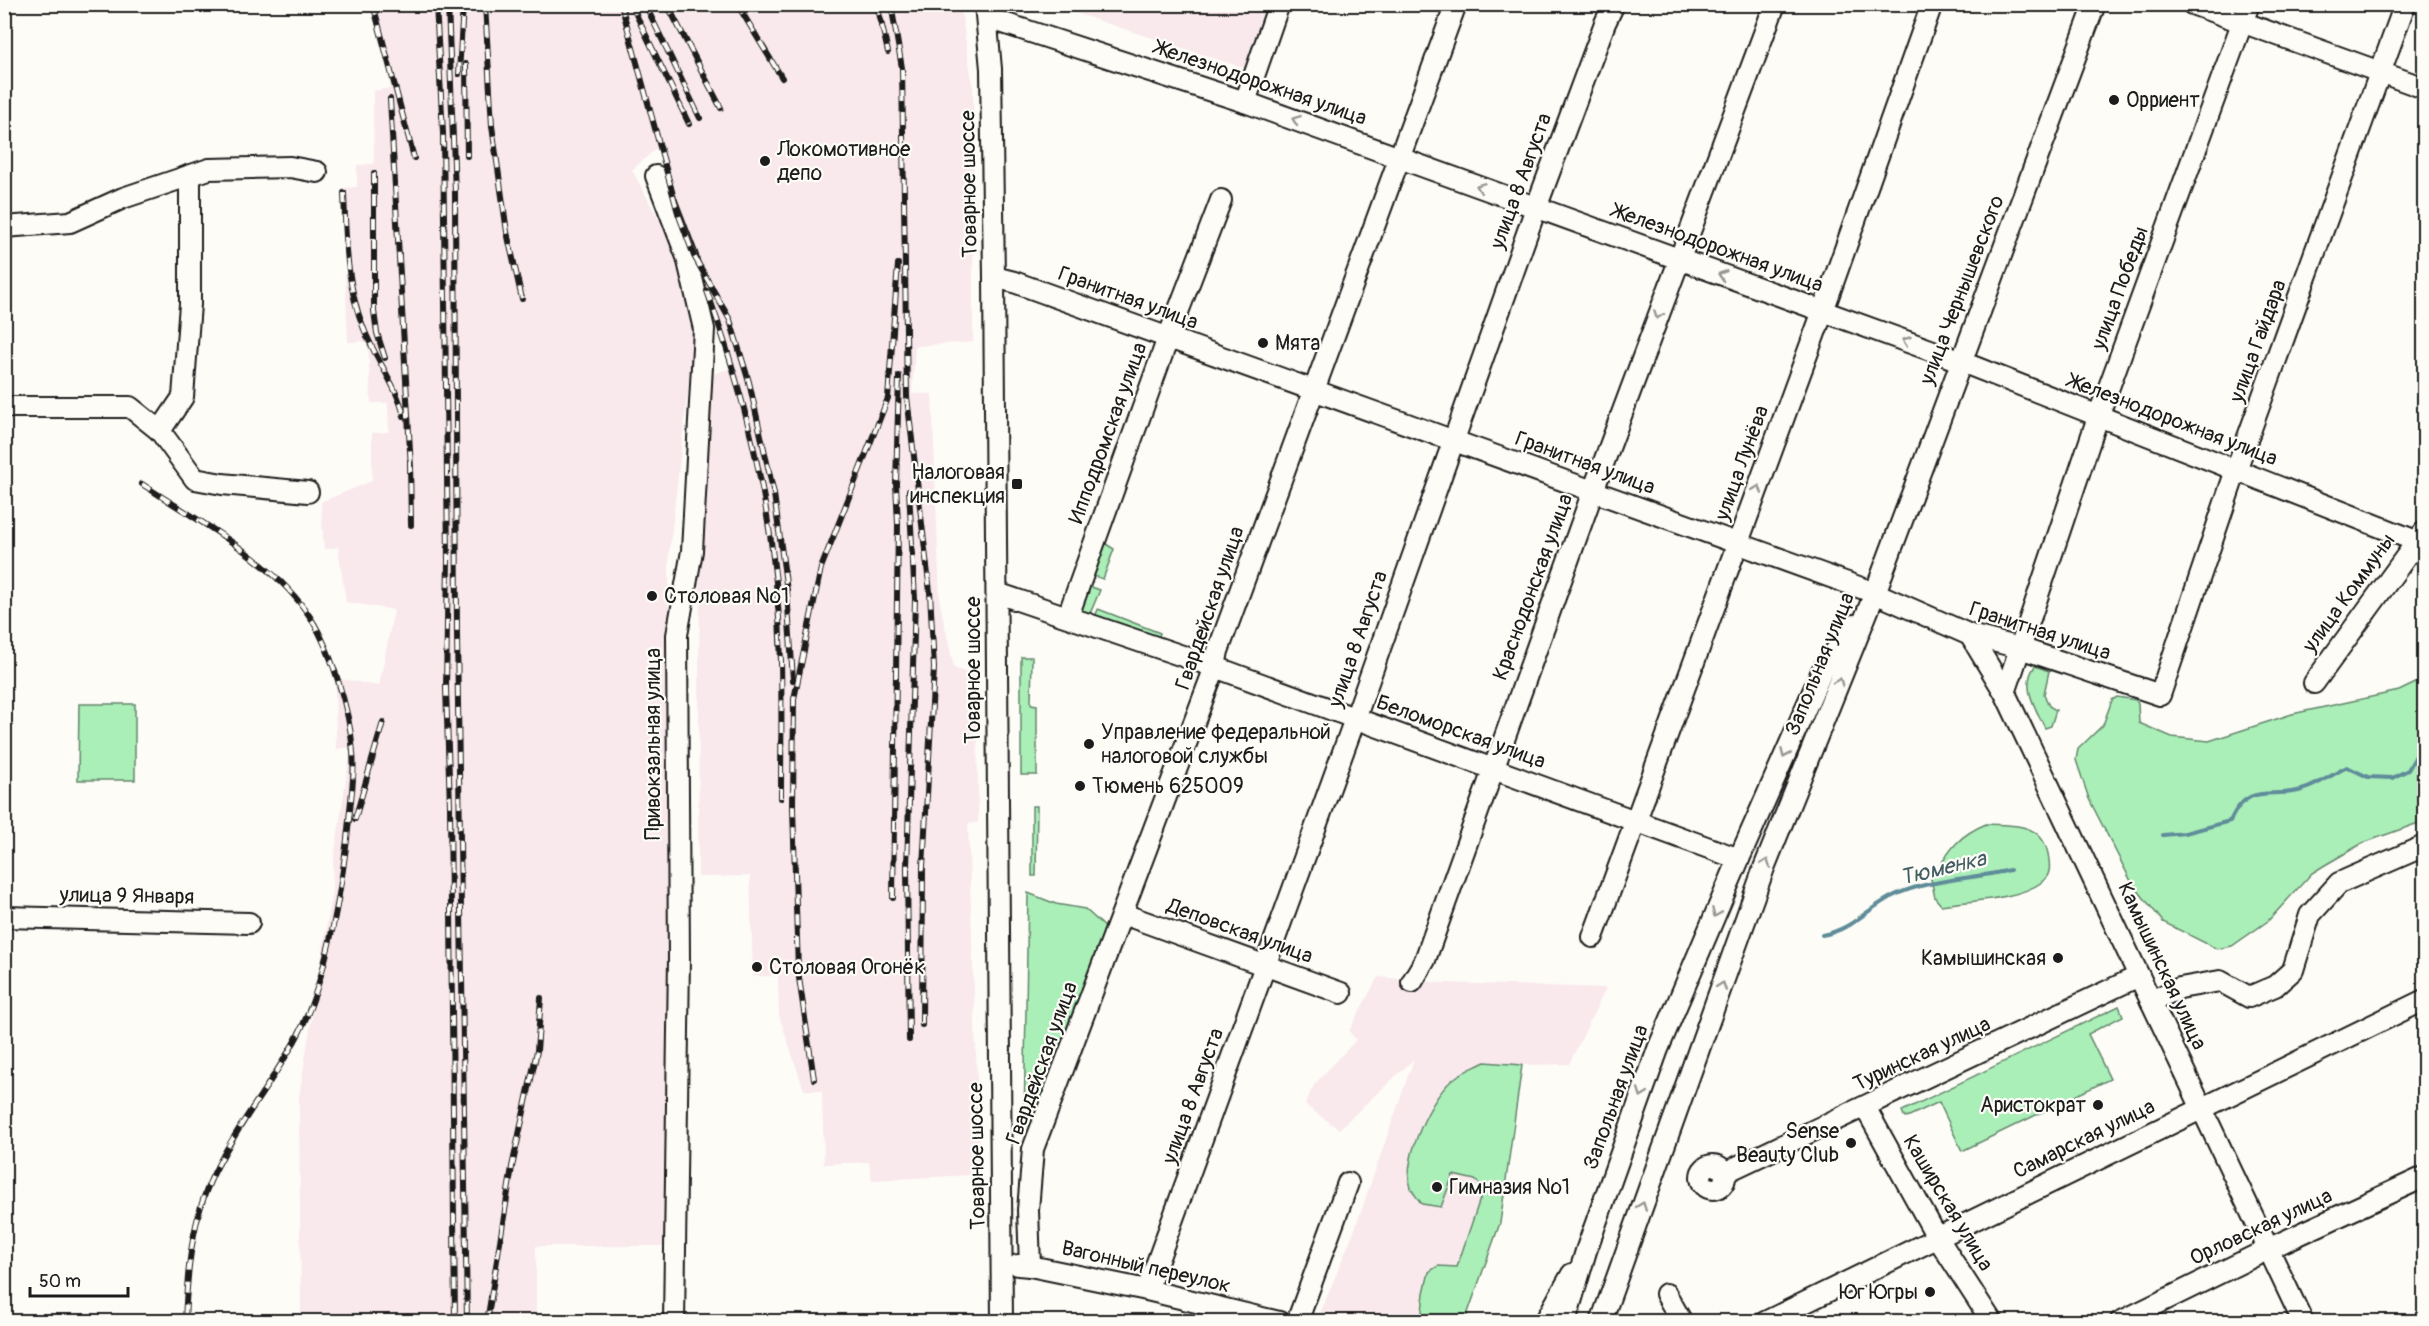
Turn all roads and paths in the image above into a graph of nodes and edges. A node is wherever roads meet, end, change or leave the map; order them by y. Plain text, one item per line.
1 (1280, 4) edge
2 (1456, 4) edge
3 (1614, 4) edge
4 (1775, 4) edge
5 (1932, 4) edge
6 (2094, 4) edge
7 (2192, 4) edge
8 (2405, 4) edge
9 (987, 11) edge
10 (2246, 14) edge
11 (2380, 72) junction
12 (2424, 88) edge
13 (1245, 102) junction
14 (1398, 156) junction
15 (317, 172) dead end
16 (190, 176) junction
17 (657, 176) dead end
18 (1221, 200) dead end
19 (1536, 208) junction
20 (4, 227) edge
21 (1679, 260) junction
22 (994, 277) junction
23 (1823, 311) junction
24 (1168, 338) junction
25 (1960, 361) junction
26 (1313, 390) junction
27 (4, 406) edge
28 (2098, 417) junction
29 (160, 431) junction
30 (1453, 442) junction
31 (2236, 470) junction
32 (1593, 491) junction
33 (308, 492) dead end
34 (2422, 538) edge
35 (1738, 544) junction
36 (997, 593) junction
37 (1875, 593) junction
38 (1068, 616) junction
39 (1970, 635) junction
40 (2020, 648) junction
41 (1215, 667) junction
42 (2314, 683) dead end
43 (2005, 693) junction
44 (2160, 695) joint
45 (1355, 719) junction
46 (1494, 769) junction
47 (1637, 822) junction
48 (2424, 846) edge
49 (1739, 859) junction
50 (1123, 914) junction
51 (4, 917) edge
52 (249, 923) dead end
53 (1593, 937) dead end
54 (1266, 966) junction
55 (2139, 976) junction
56 (1412, 982) dead end
57 (1341, 993) dead end
58 (2424, 1000) edge
59 (2151, 1001) junction
60 (1865, 1107) junction
61 (2203, 1108) junction
62 (1000, 1148) junction
63 (1033, 1149) junction
64 (1724, 1173) dead end
65 (2424, 1177) edge
66 (1348, 1183) dead end
67 (1937, 1236) junction
68 (2268, 1249) junction
69 (1586, 1251) junction
70 (1623, 1261) junction
71 (1002, 1265) junction
72 (1030, 1266) junction
73 (1147, 1290) junction
74 (1666, 1294) dead end
75 (674, 1322) edge
76 (1002, 1322) edge
77 (1279, 1322) edge
78 (1297, 1322) edge
79 (1545, 1322) edge
80 (1565, 1322) edge
81 (1601, 1322) edge
82 (1614, 1322) edge
83 (1682, 1322) edge
84 (1765, 1322) edge
85 (1992, 1322) edge
86 (2120, 1322) edge
87 (2303, 1322) edge

1 - 13 street
2 - 14 street, Гвардейская улица
3 - 19 street, улица 8 Августа
4 - 21 street, Краснодонская улица
5 - 23 street, улица Лунёва
6 - 25 street, улица Чернышевского
7 - 10 street
8 - 11 street, улица Гайдара
9 - 13 street, Железнодорожная улица
9 - 22 street, Товарное шоссе
10 - 11 street
10 - 28 street, улица Победы
11 - 12 street
11 - 31 street, улица Гайдара
14 -> 13 street, Железнодорожная улица
19 -> 14 street, Железнодорожная улица
14 - 26 street, Гвардейская улица
15 - 16 street
16 - 20 street
16 - 29 street
17 - 75 street, Привокзальная улица
18 - 24 street, Ипподромская улица
19 - 21 street, Железнодорожная улица
19 - 30 street, улица 8 Августа
23 -> 21 street, Железнодорожная улица
21 -> 32 street, Краснодонская улица
22 - 24 street, Гранитная улица
22 - 36 street, Товарное шоссе
25 -> 23 street, Железнодорожная улица
35 -> 23 street, улица Лунёва
24 - 26 street, Гранитная улица
24 - 38 street, Ипподромская улица
25 - 28 street, Железнодорожная улица
25 - 37 street, улица Чернышевского
26 - 30 street, Гранитная улица
26 - 41 street, Гвардейская улица
27 - 29 street
28 - 31 street, Железнодорожная улица
28 - 40 street, улица Победы
29 - 33 street
30 - 32 street, Гранитная улица
30 - 45 street, улица 8 Августа
31 - 34 street, Железнодорожная улица
31 - 44 street, улица Гайдара
32 - 35 street, Гранитная улица
32 - 46 street, Краснодонская улица
34 - 42 street, улица Коммуны
35 - 37 street, Гранитная улица
35 - 47 street, улица Лунёва
36 - 38 street, Беломорская улица
36 - 62 street, Товарное шоссе
37 - 39 street, Гранитная улица
37 -> 49 street, Запольная улица
70 -> 37 street, Запольная улица
38 - 41 street, Беломорская улица
39 - 40 street, Гранитная улица
39 - 43 street, Камышинская улица
40 - 43 street, улица Победы
40 - 44 street, Гранитная улица
41 - 45 street, Беломорская улица
41 - 50 street, Гвардейская улица
43 - 55 street, Камышинская улица
45 - 46 street, Беломорская улица
45 - 54 street, улица 8 Августа
46 - 47 street, Беломорская улица
46 - 56 street, Краснодонская улица
47 - 49 street, Беломорская улица
47 - 53 street, улица Лунёва
48 - 59 street
49 -> 69 street, Запольная улица
50 - 54 street, Деповская улица
50 - 63 street, Гвардейская улица
51 - 52 street, улица 9 Января
54 - 57 street, Деповская улица
54 - 73 street, улица 8 Августа
55 - 59 street, Камышинская улица
55 - 60 street, Туринская улица
58 - 61 street, Самарская улица
59 - 61 street, Камышинская улица
60 - 64 street, Туринская улица
60 - 67 street, Каширская улица
61 - 67 street, Самарская улица
61 - 68 street, Камышинская улица
62 - 63 street
62 - 71 street, Товарное шоссе
63 - 72 street, Гвардейская улица
65 - 68 street, Орловская улица
66 - 78 street
67 - 84 street, Самарская улица
67 - 85 street, Каширская улица
68 - 86 street, Орловская улица
68 - 87 street, Камышинская улица
69 - 79 street
69 - 80 street, Запольная улица
70 - 81 street, Запольная улица
70 - 82 street
71 - 72 street, Вагонный переулок
71 - 76 street, Товарное шоссе
72 - 73 street, Вагонный переулок
73 - 77 street, Вагонный переулок
74 - 83 street

